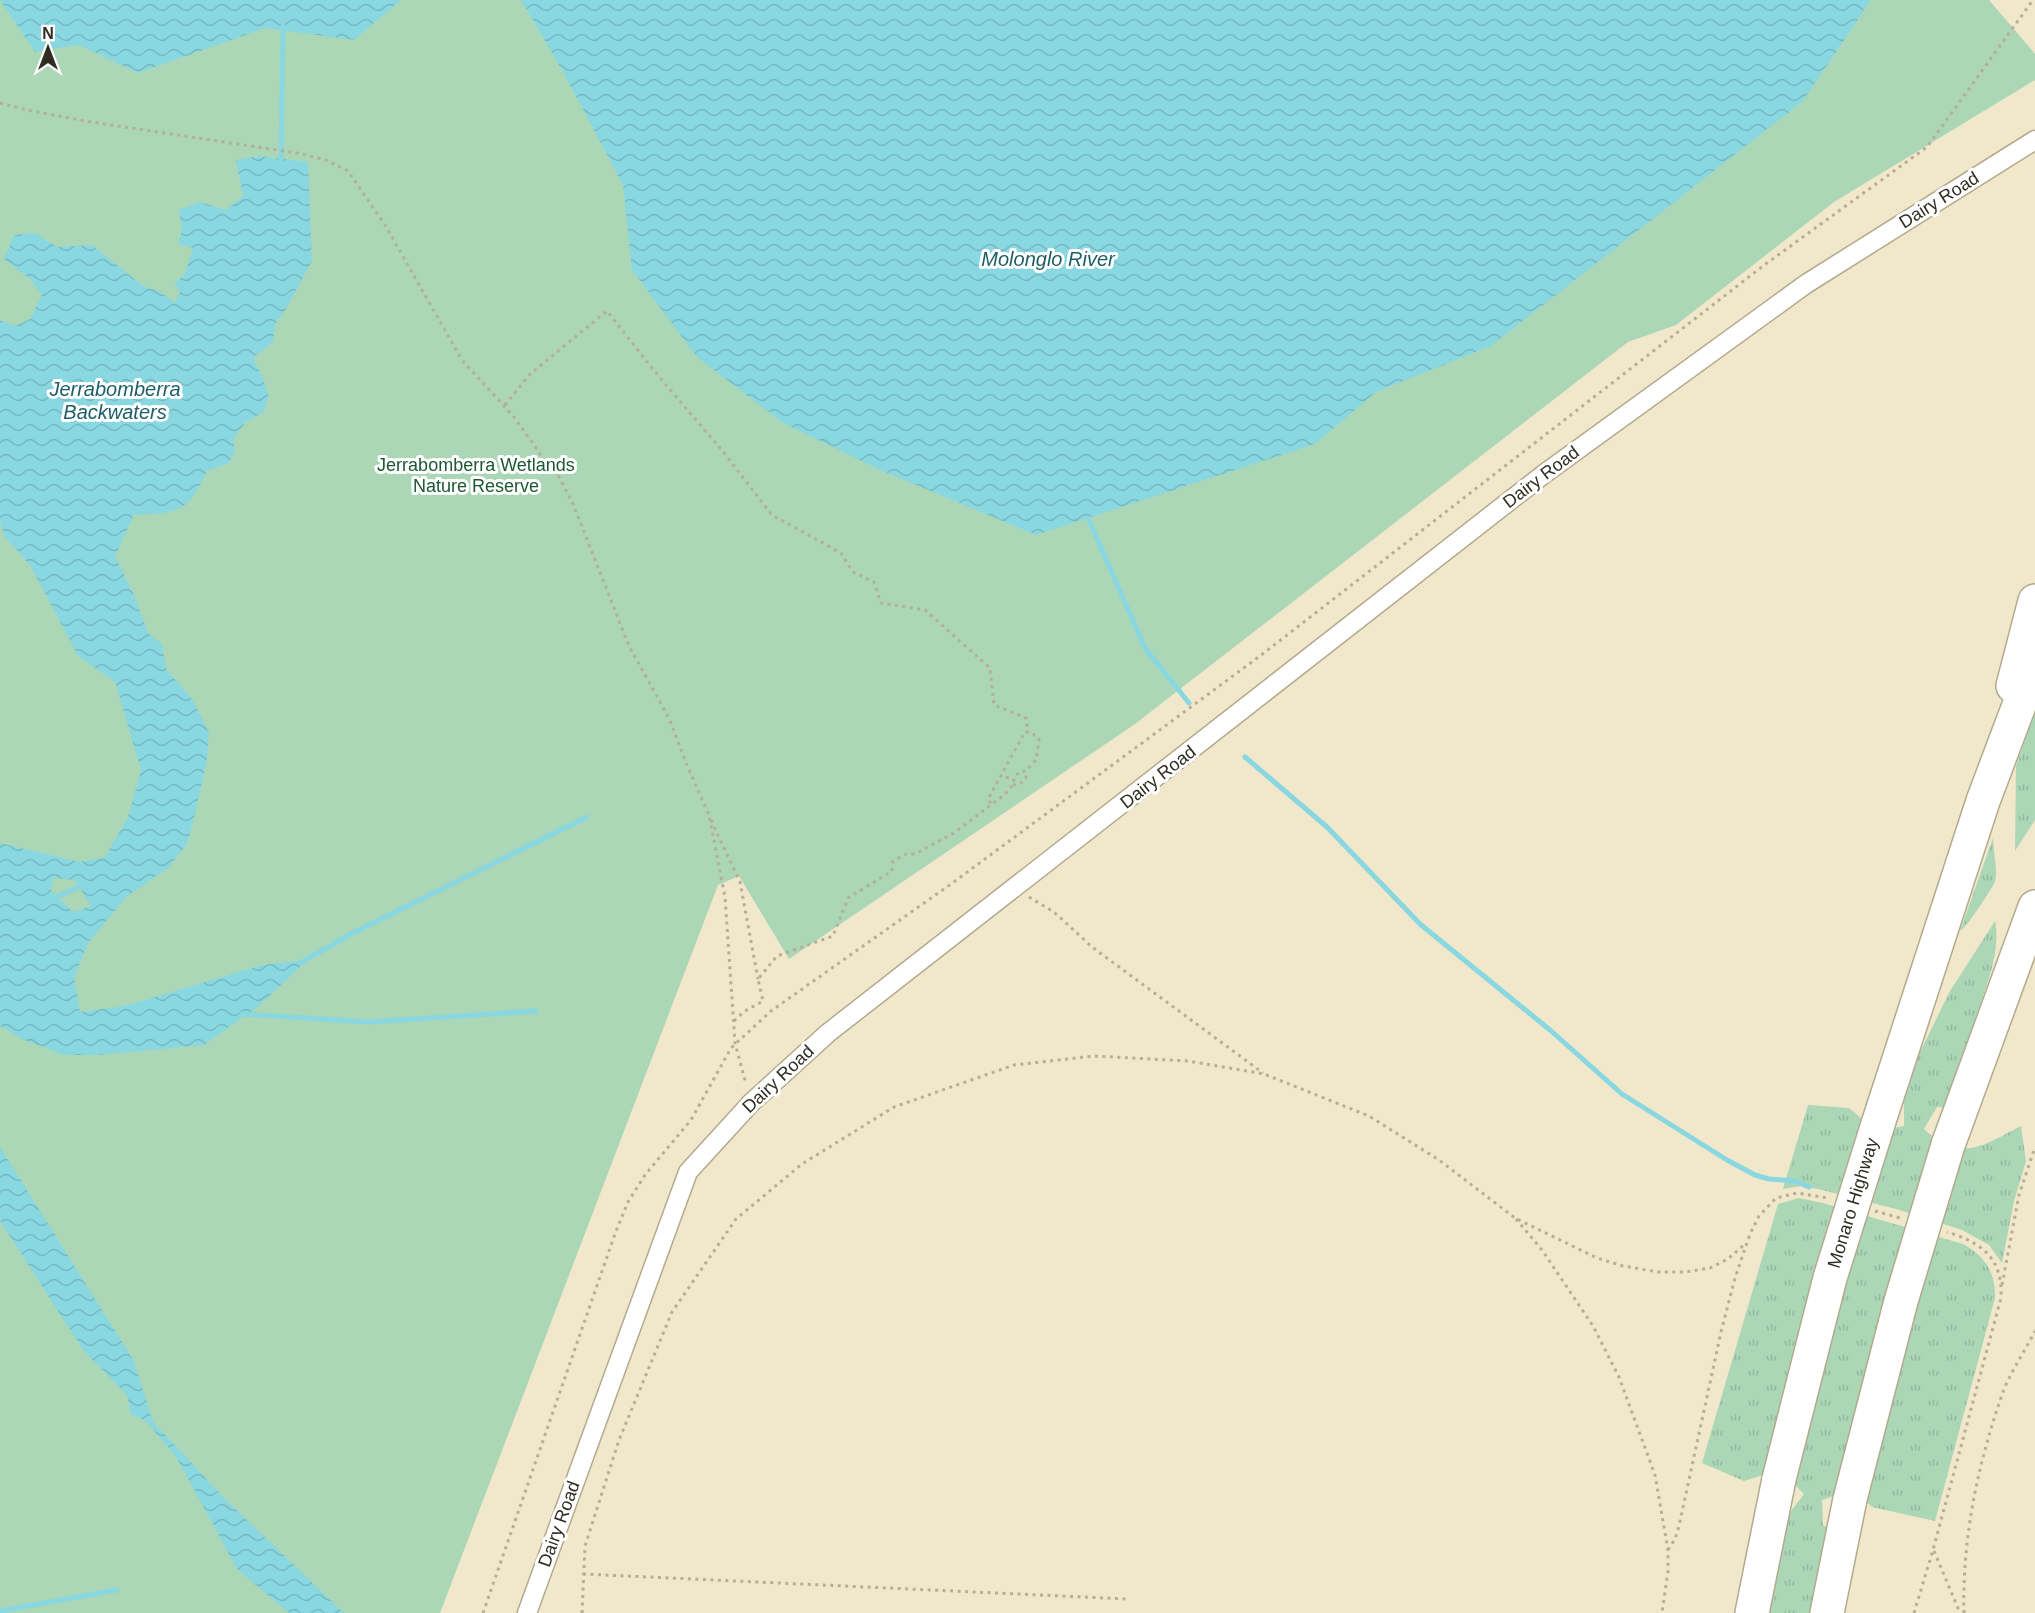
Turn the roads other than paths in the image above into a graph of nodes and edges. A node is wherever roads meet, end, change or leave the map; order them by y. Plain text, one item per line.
1 (2035, 140) edge
2 (2035, 600) edge
3 (2035, 663) edge
4 (1983, 801) junction
5 (2035, 907) edge
6 (527, 1613) edge
7 (1752, 1613) edge
8 (1827, 1613) edge

1 - 6 street, Dairy Road
2 - 4 highway
3 - 4 highway
4 - 7 highway, Monaro Highway, bridge
5 - 8 highway, bridge

